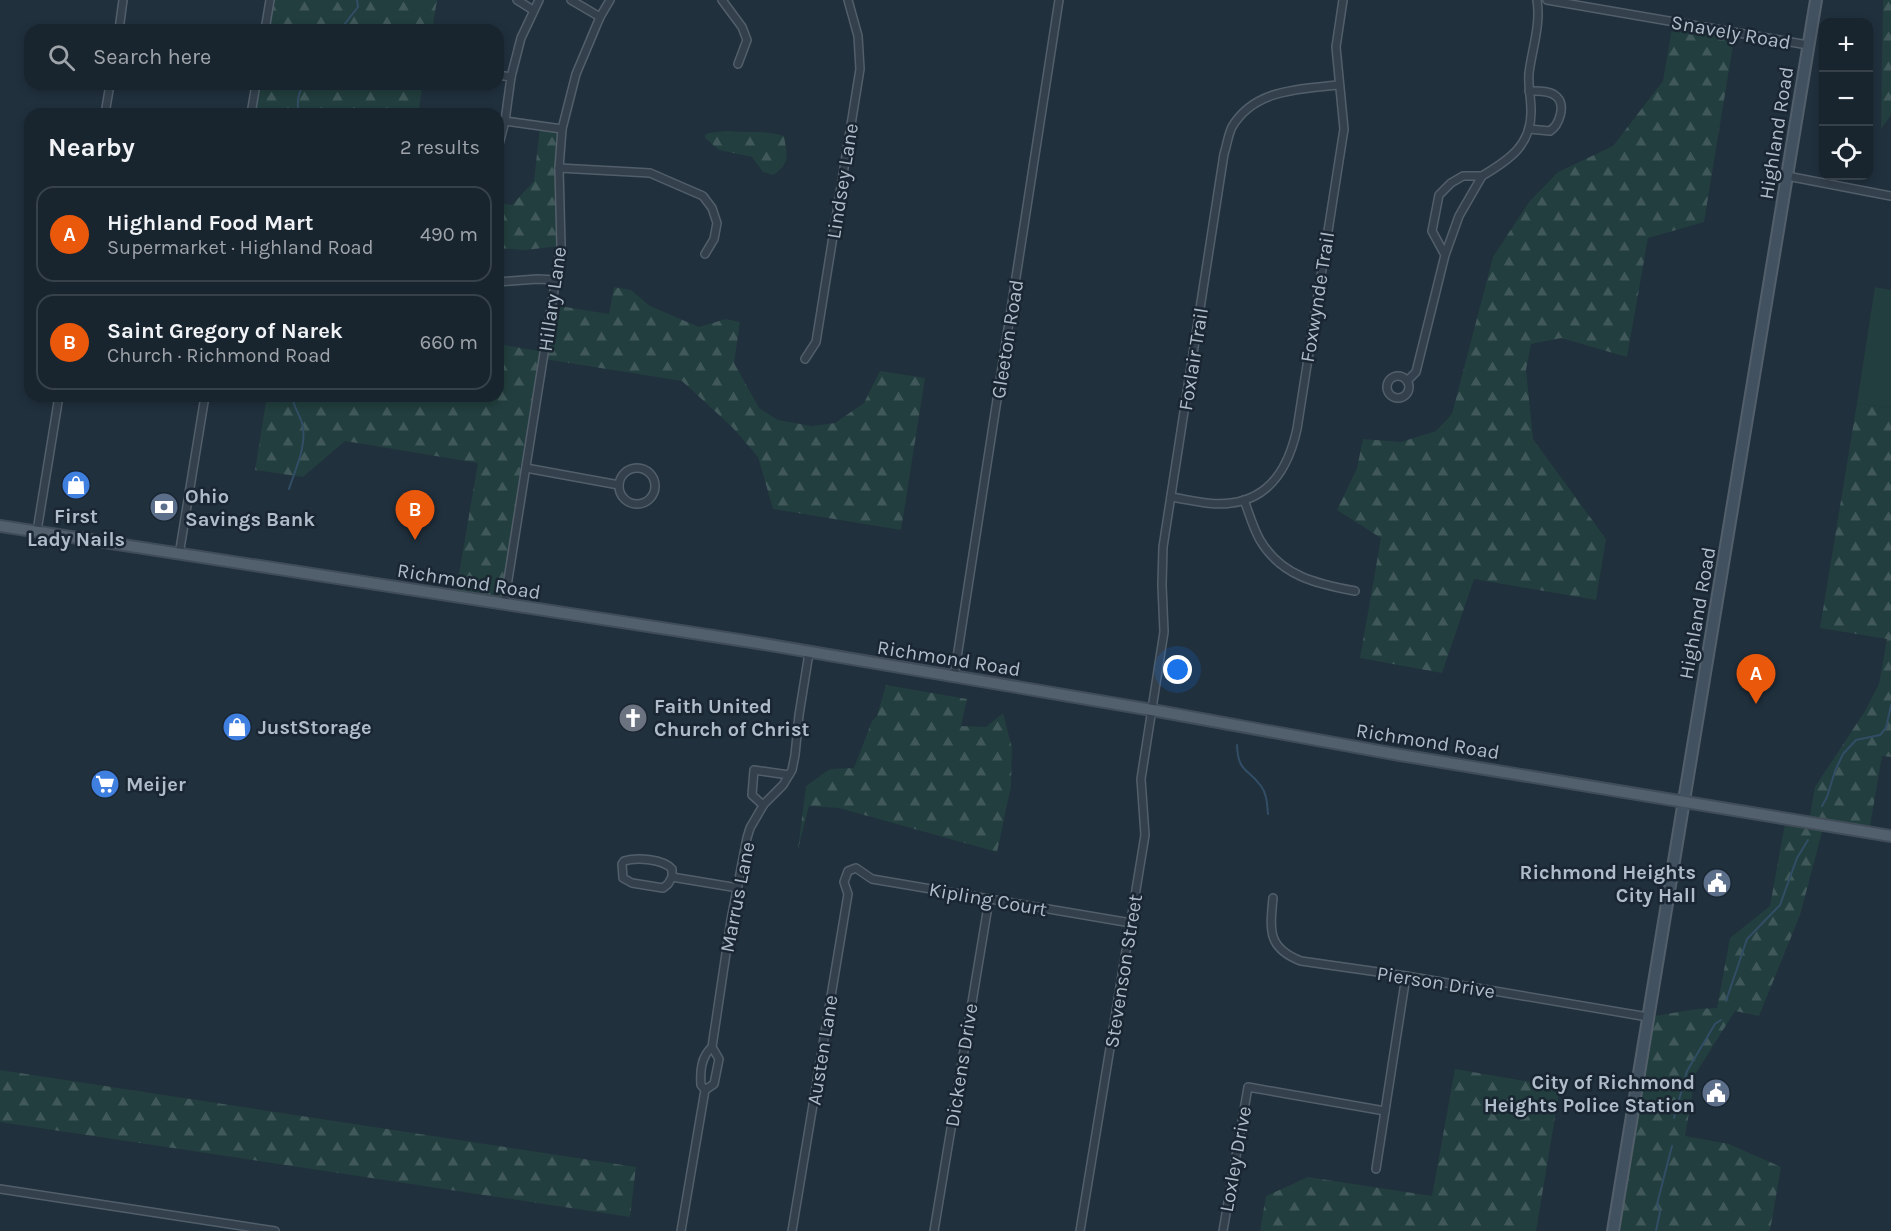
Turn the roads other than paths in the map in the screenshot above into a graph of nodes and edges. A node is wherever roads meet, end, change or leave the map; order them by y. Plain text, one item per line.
1 (123, 0) edge
2 (270, 0) edge
3 (517, 0) edge
4 (539, 0) edge
5 (571, 0) edge
6 (610, 0) edge
7 (723, 0) edge
8 (848, 0) edge
9 (1059, 0) edge
10 (1343, 0) edge
11 (1537, 0) edge
12 (1547, 0) edge
13 (1816, 0) edge
14 (533, 10) junction
15 (600, 16) junction
16 (119, 24) edge
17 (266, 24) edge
18 (1808, 45) junction
19 (738, 64) dead end
20 (504, 76) edge
21 (511, 77) junction
22 (1338, 85) junction
23 (109, 90) edge
24 (255, 90) edge
25 (1529, 91) junction
26 (106, 108) edge
27 (252, 108) edge
28 (505, 121) junction
29 (504, 125) edge
30 (562, 129) junction
31 (1529, 129) junction
32 (559, 168) junction
33 (1482, 176) junction
34 (1787, 176) junction
35 (1891, 195) edge
36 (705, 254) dead end
37 (1445, 255) junction
38 (557, 280) junction
39 (504, 282) edge
40 (806, 359) dead end
41 (1407, 381) dead end
42 (58, 402) edge
43 (204, 402) edge
44 (526, 468) junction
45 (619, 485) junction
46 (1171, 497) junction
47 (1244, 500) junction
48 (0, 526) edge
49 (37, 531) junction
50 (179, 555) junction
51 (1356, 591) dead end
52 (504, 605) junction
53 (809, 652) junction
54 (954, 677) junction
55 (1152, 710) junction
56 (789, 775) junction
57 (1683, 800) junction
58 (763, 806) junction
59 (1891, 836) edge
60 (848, 871) joint
61 (672, 877) junction
62 (738, 888) junction
63 (1273, 898) dead end
64 (989, 900) junction
65 (1131, 923) junction
66 (1406, 976) junction
67 (1648, 1017) junction
68 (712, 1047) junction
69 (705, 1090) junction
70 (1385, 1111) junction
71 (1376, 1169) dead end
72 (0, 1190) edge
73 (275, 1231) edge
74 (681, 1231) edge
75 (792, 1231) edge
76 (934, 1231) edge
77 (1080, 1231) edge
78 (1223, 1231) edge
79 (1613, 1231) edge

1 - 16 street
2 - 17 street
3 - 14 street
4 - 14 street
5 - 15 street
6 - 15 street, Hillary Lane
7 - 19 street
8 - 40 street, Lindsey Lane
9 - 54 street, Gleeton Road
10 - 22 street, Foxwynde Trail
11 - 25 street
12 - 18 street, Snavely Road
13 - 18 street, Highland Road
14 - 21 street
15 - 30 street, Hillary Lane
18 - 34 street, Highland Road
20 - 21 street
21 - 28 street
22 - 46 street, Foxlair Trail
22 - 47 street, Foxwynde Trail
23 - 26 street
24 - 27 street
25 - 31 street
25 - 31 street
28 - 29 street
28 - 30 street
30 - 32 street, Hillary Lane
31 - 33 street
32 - 36 street
32 - 38 street, Hillary Lane
33 - 37 street
33 - 37 street
34 - 35 street
34 - 57 street, Highland Road
37 - 41 street
38 - 39 street
38 - 44 street, Hillary Lane
42 - 49 street
43 - 50 street
44 - 45 street
44 - 52 street, Hillary Lane
45 - 45 street
46 - 47 street, Foxwynde Trail
46 - 55 street, Foxlair Trail
47 - 51 street
48 - 49 main road, Richmond Road
49 - 50 main road, Richmond Road
50 - 52 main road, Richmond Road
52 - 53 main road, Richmond Road
53 - 54 main road, Richmond Road
53 - 56 street, Marrus Lane
54 - 55 main road, Richmond Road
55 - 57 main road, Richmond Road
55 - 65 street, Stevenson Street
56 - 58 street, Marrus Lane
56 - 58 street
57 - 59 main road, Richmond Road
57 - 67 street, Highland Road
58 - 62 street, Marrus Lane
60 - 64 street, Kipling Court
60 - 75 street, Austen Lane
61 - 61 street
61 - 62 street
62 - 68 street, Marrus Lane
63 - 66 street, Pierson Drive
64 - 65 street, Kipling Court
64 - 76 street, Dickens Drive
65 - 77 street, Stevenson Street
66 - 67 street, Pierson Drive
66 - 70 street
67 - 79 street, Highland Road
68 - 69 street, Marrus Lane
68 - 69 street, Marrus Lane
69 - 74 street
70 - 71 street
70 - 78 street, Loxley Drive
72 - 73 street

